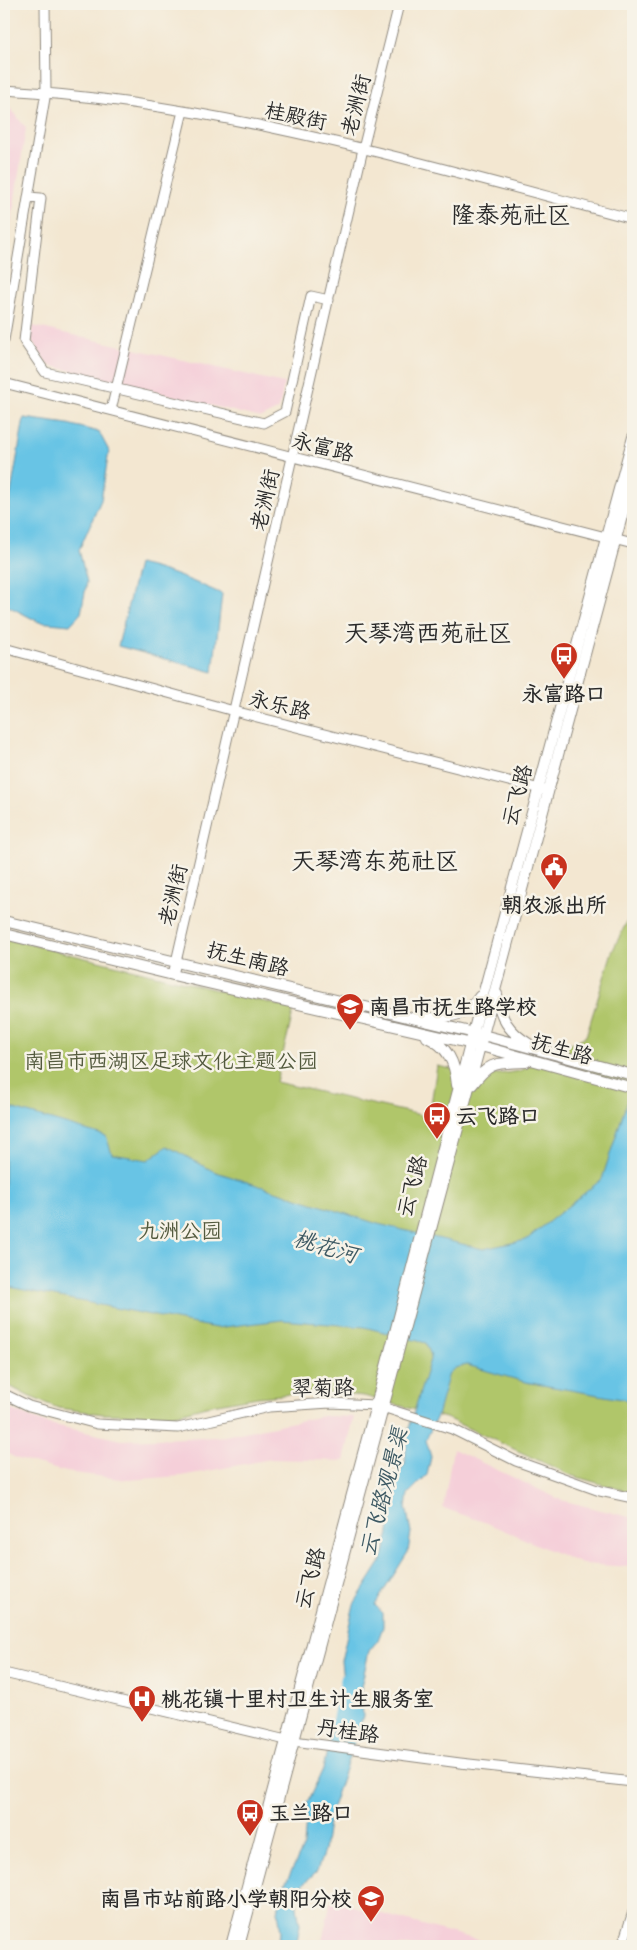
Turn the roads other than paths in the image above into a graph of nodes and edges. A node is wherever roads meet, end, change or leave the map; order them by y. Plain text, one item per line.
1 (45, 4) edge
2 (399, 4) edge
3 (4, 90) edge
4 (46, 92) junction
5 (183, 111) junction
6 (363, 148) junction
7 (28, 197) junction
8 (633, 219) edge
9 (328, 300) junction
10 (4, 340) edge
11 (4, 383) edge
12 (116, 388) junction
13 (110, 410) junction
14 (633, 437) edge
15 (292, 458) junction
16 (633, 475) edge
17 (611, 538) junction
18 (633, 544) edge
19 (4, 648) edge
20 (234, 711) junction
21 (538, 788) junction
22 (549, 791) junction
23 (4, 921) edge
24 (4, 934) edge
25 (176, 961) junction
26 (173, 975) junction
27 (496, 987) junction
28 (484, 991) junction
29 (414, 1018) junction
30 (410, 1030) junction
31 (472, 1032) junction
32 (483, 1035) junction
33 (470, 1043) junction
34 (481, 1046) junction
35 (539, 1049) junction
36 (536, 1061) junction
37 (631, 1074) edge
38 (633, 1088) edge
39 (469, 1090) junction
40 (457, 1091) junction
41 (396, 1345) junction
42 (4, 1394) edge
43 (380, 1406) junction
44 (633, 1498) edge
45 (4, 1672) edge
46 (290, 1741) junction
47 (633, 1782) edge
48 (633, 1912) edge
49 (231, 1946) edge
50 (239, 1946) edge
51 (622, 1946) edge

1 - 4 street
2 - 6 street, 老洲街
3 - 4 street, 桂殿街
4 - 5 street, 桂殿街
4 - 7 street
5 - 6 street, 桂殿街
5 - 12 street
6 - 8 street, 桂殿街
6 - 9 street, 老洲街
7 - 10 street
7 - 12 street
9 - 12 street
9 - 15 street, 老洲街
11 - 13 street, 永富路
12 - 13 street
13 - 15 street, 永富路
14 - 17 main road, 云飞路
15 - 17 street, 永富路
15 - 20 street, 老洲街
16 - 17 main road, 云飞路
17 - 18 street, 永富路
17 - 21 main road, 云飞路
17 - 22 main road, 云飞路
19 - 20 street, 永乐路
20 - 21 street, 永乐路
20 - 25 street, 老洲街
21 - 22 street, 永乐路
21 - 28 main road, 云飞路
22 - 27 main road, 云飞路
23 - 25 main road, 抚生南路
24 - 26 main road, 抚生南路
25 - 26 street, 老洲街
25 - 29 main road, 抚生南路
26 - 30 main road, 抚生南路
27 - 32 main road, 云飞路
27 - 35 main road
28 - 29 main road
28 - 31 main road, 云飞路
29 - 31 main road, 抚生南路
30 - 33 main road, 抚生南路
30 - 40 main road
31 - 32 main road, 抚生南路
31 - 33 main road, 云飞路
32 - 34 main road, 云飞路
32 - 35 main road, 抚生路
33 - 34 main road, 抚生南路
33 - 40 main road, 云飞路
34 - 36 main road, 抚生路
34 - 39 main road, 云飞路
35 - 37 main road, 抚生路
36 - 38 main road, 抚生路
36 - 39 main road
39 - 41 main road, 云飞路
40 - 41 main road, 云飞路
41 - 43 main road, 云飞路
42 - 43 street, 翠菊路
43 - 44 street, 翠菊路
43 - 46 main road, 云飞路
45 - 46 street, 丹桂路
46 - 47 street, 丹桂路
46 - 49 main road, 云飞路
46 - 50 main road, 云飞路
48 - 51 street

